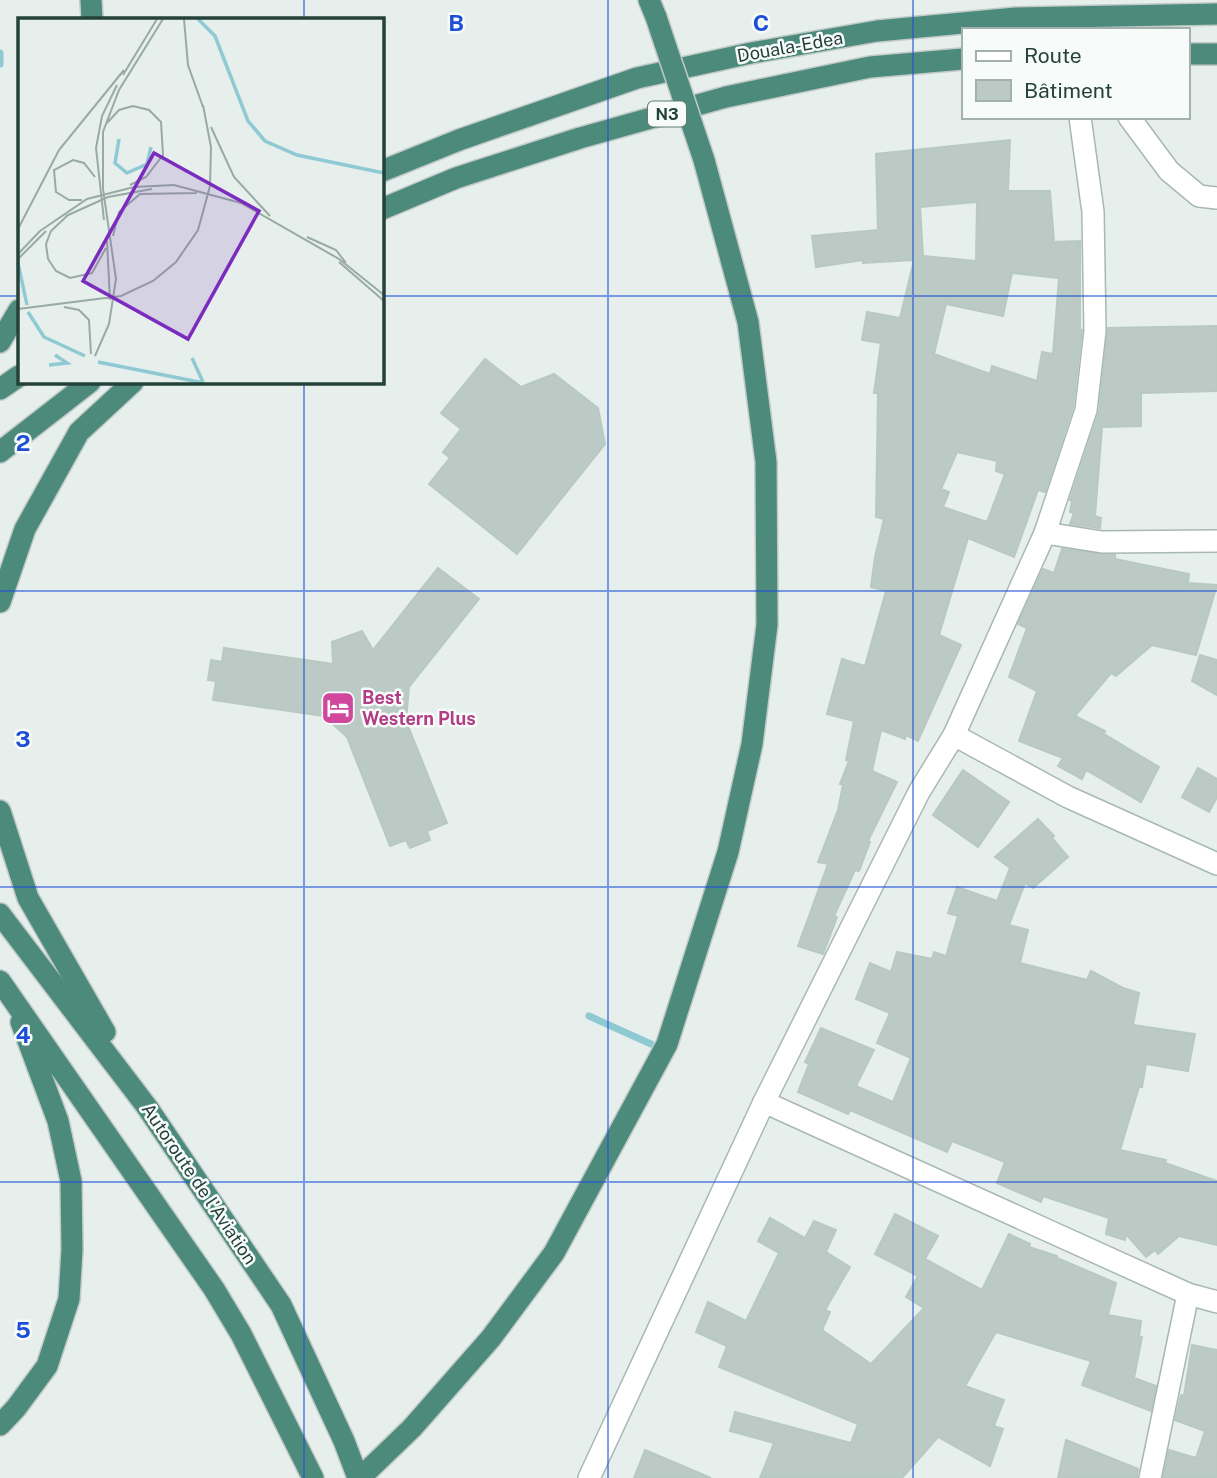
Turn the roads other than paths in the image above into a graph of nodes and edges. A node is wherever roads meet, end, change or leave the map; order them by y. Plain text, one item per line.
1 (91, 0) edge
2 (653, 8) edge
3 (1217, 14) edge
4 (92, 18) edge
5 (1189, 54) edge
6 (1217, 54) edge
7 (962, 59) edge
8 (1080, 119) edge
9 (1130, 119) edge
10 (580, 138) junction
11 (383, 171) edge
12 (1217, 198) edge
13 (383, 209) edge
14 (383, 224) edge
15 (18, 312) edge
16 (0, 342) edge
17 (18, 377) edge
18 (89, 383) edge
19 (132, 383) edge
20 (0, 389) edge
21 (0, 452) edge
22 (1045, 533) junction
23 (1217, 541) edge
24 (0, 602) edge
25 (954, 735) junction
26 (0, 811) edge
27 (1217, 864) edge
28 (0, 914) edge
29 (5, 987) edge
30 (764, 1102) junction
31 (147, 1107) junction
32 (1188, 1294) junction
33 (1217, 1301) edge
34 (0, 1425) edge
35 (313, 1478) edge
36 (359, 1478) edge
37 (589, 1478) edge
38 (1150, 1478) edge

1 - 4 highway
2 - 36 highway, bridge
3 - 11 highway, Douala-Edea / N3
5 - 6 highway
7 - 10 highway, Douala-Edea / N3
8 - 22 street
9 - 12 street
10 - 13 highway, Douala-Edea / N3
10 - 14 highway
15 - 16 highway
17 - 20 highway
18 - 21 highway
19 - 24 highway
22 - 23 street
22 - 25 street
25 - 27 street
25 - 30 street
26 - 31 highway
28 - 31 highway, Autoroute de l'Aviation
29 - 34 highway
29 - 35 highway
30 - 32 street
30 - 37 street
31 - 36 highway, Autoroute de l'Aviation
32 - 33 street
32 - 38 street

